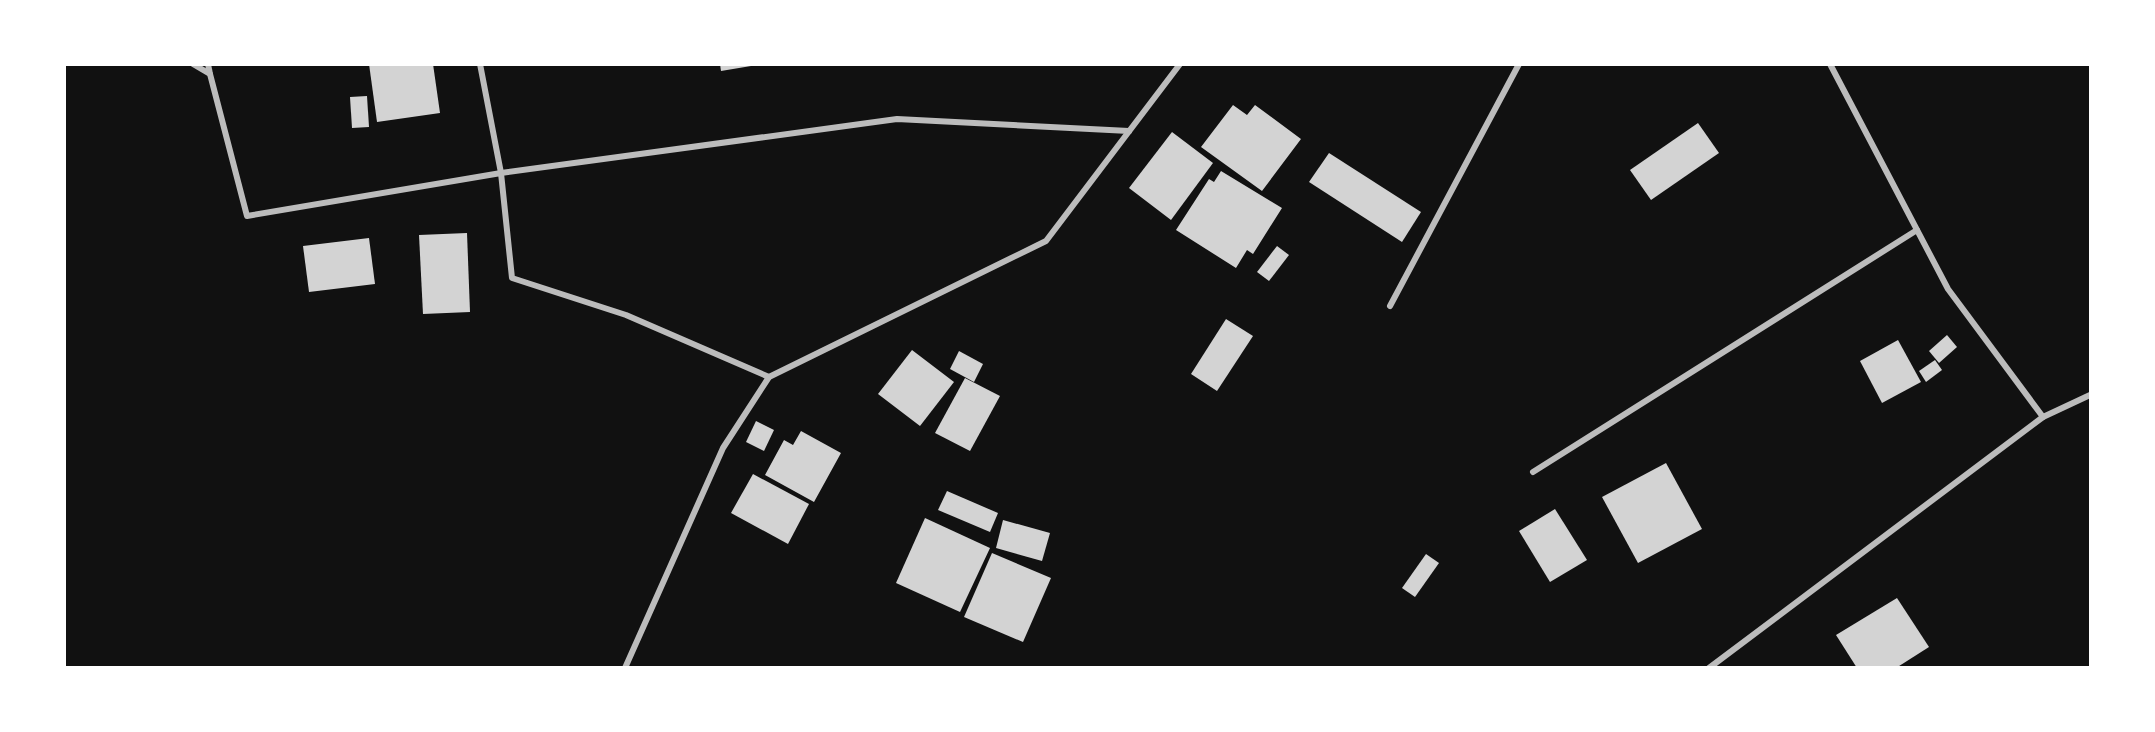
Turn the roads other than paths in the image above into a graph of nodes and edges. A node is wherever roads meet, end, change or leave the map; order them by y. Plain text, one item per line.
1 (193, 64) edge
2 (208, 64) edge
3 (480, 64) edge
4 (1180, 64) edge
5 (1519, 64) edge
6 (1830, 64) edge
7 (210, 74) junction
8 (1128, 131) junction
9 (501, 174) junction
10 (1917, 230) junction
11 (1390, 306) dead end
12 (769, 377) junction
13 (2091, 395) edge
14 (2043, 417) junction
15 (1533, 472) dead end
16 (625, 668) edge
17 (1709, 668) edge

1 - 7 street
2 - 7 street
3 - 9 street
4 - 8 street
5 - 11 street
6 - 10 street
7 - 9 street
8 - 9 street
8 - 12 street
9 - 12 street
10 - 14 street
10 - 15 street
12 - 16 street
13 - 14 street
14 - 17 street

